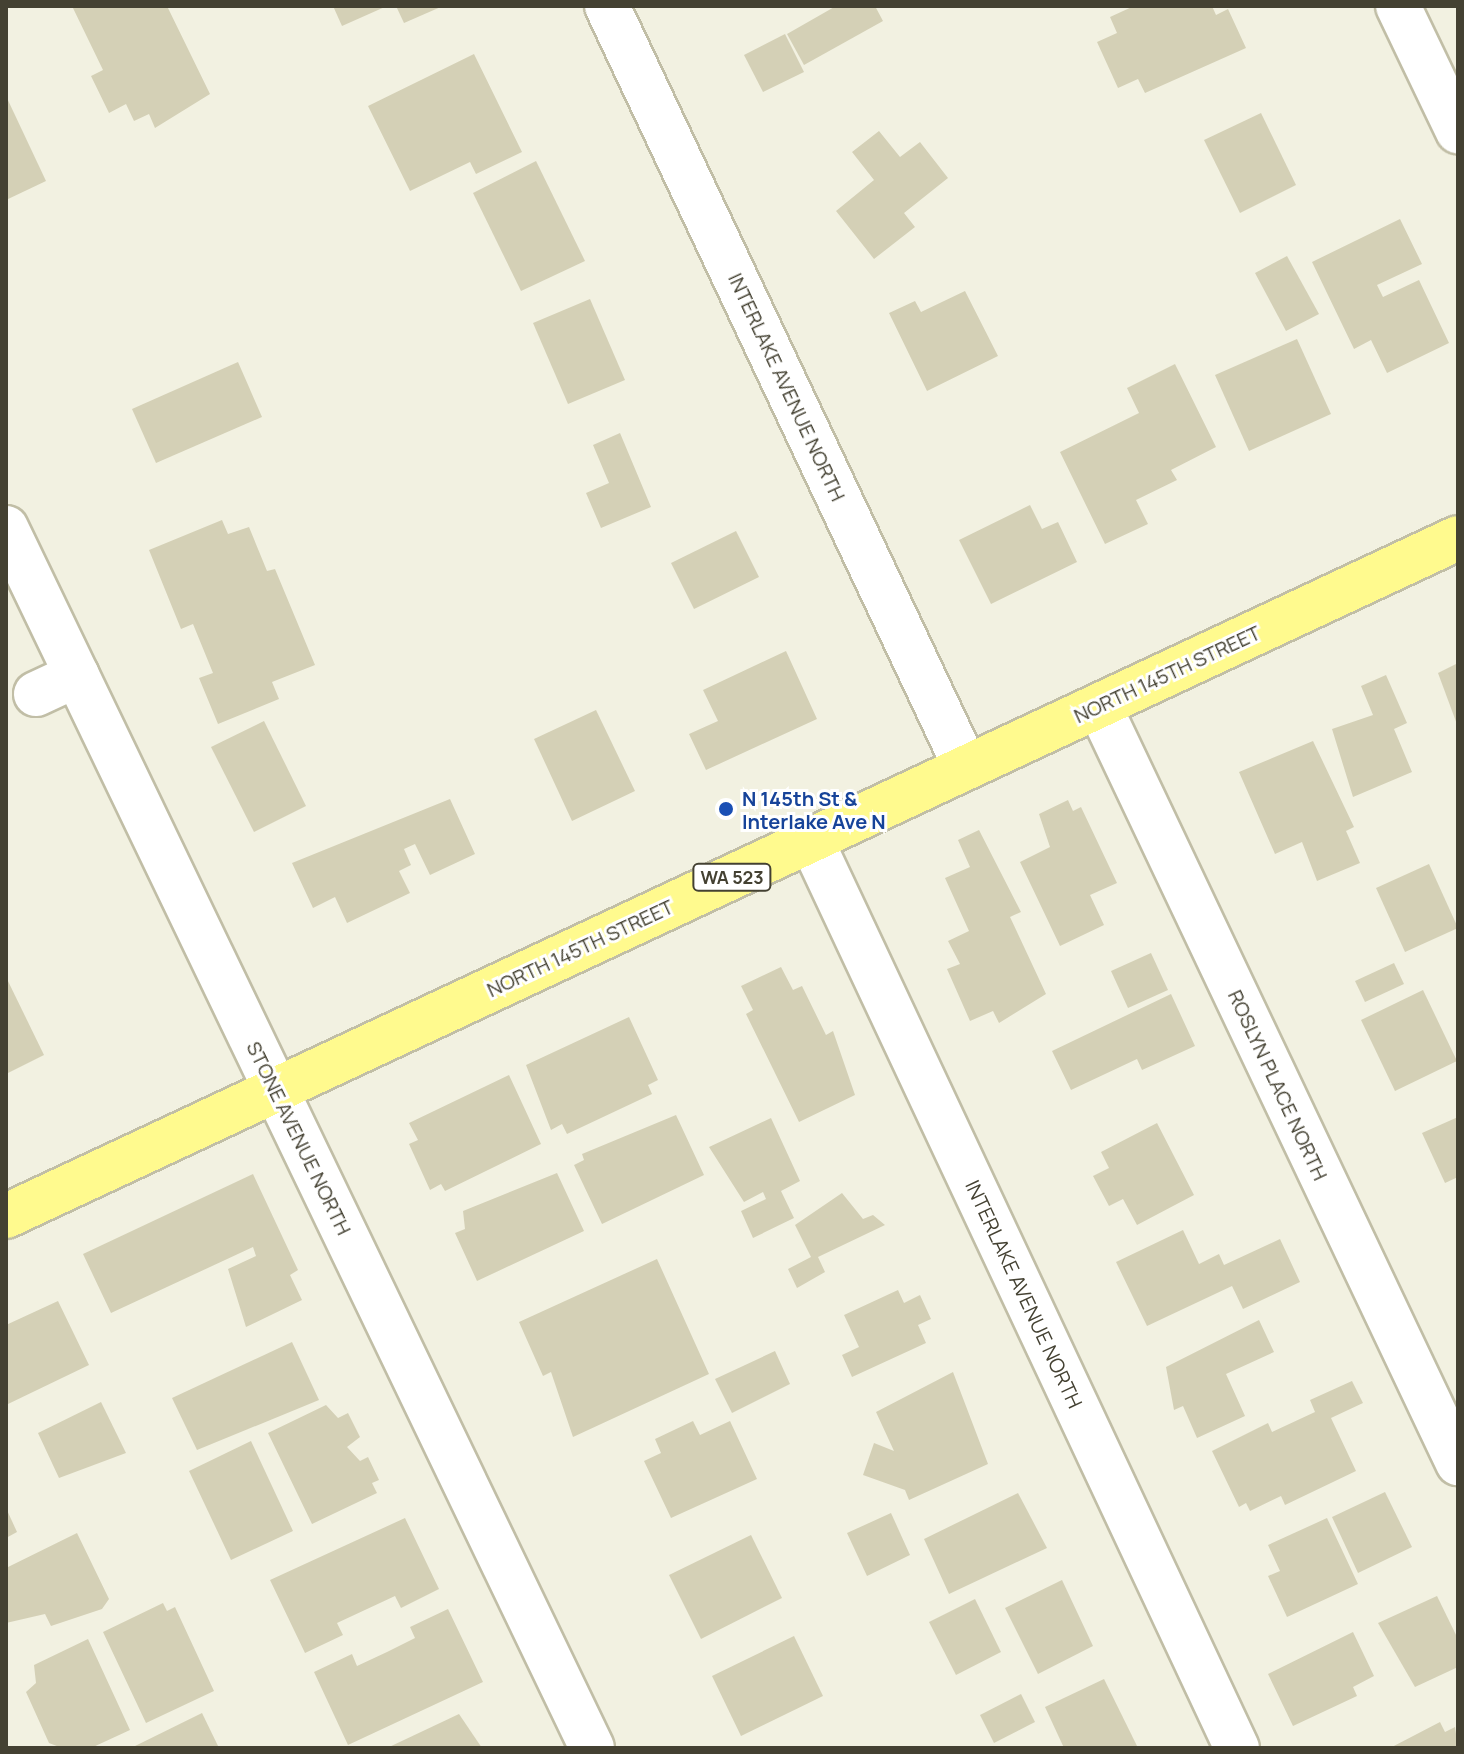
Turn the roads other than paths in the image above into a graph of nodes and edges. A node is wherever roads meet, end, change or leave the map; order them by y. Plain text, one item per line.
1 (607, 6) edge
2 (1398, 6) edge
3 (1458, 131) edge
4 (1458, 538) edge
5 (11, 549) edge
6 (77, 675) junction
7 (36, 694) dead end
8 (1099, 706) junction
9 (966, 768) junction
10 (811, 840) junction
11 (276, 1089) junction
12 (6, 1216) edge
13 (1458, 1463) edge
14 (592, 1748) edge
15 (1237, 1748) edge

1 - 9 street, INTERLAKE AVENUE NORTH
2 - 3 street
4 - 8 main road, NORTH 145TH STREET / WA 523
5 - 6 street, STONE AVENUE NORTH
6 - 7 street
6 - 11 street, STONE AVENUE NORTH
8 - 9 main road, NORTH 145TH STREET / WA 523
8 - 13 street, ROSLYN PLACE NORTH
9 - 10 main road, NORTH 145TH STREET / WA 523
10 - 11 main road, NORTH 145TH STREET / WA 523
10 - 15 street, INTERLAKE AVENUE NORTH
11 - 12 main road, NORTH 145TH STREET / WA 523
11 - 14 street, STONE AVENUE NORTH

